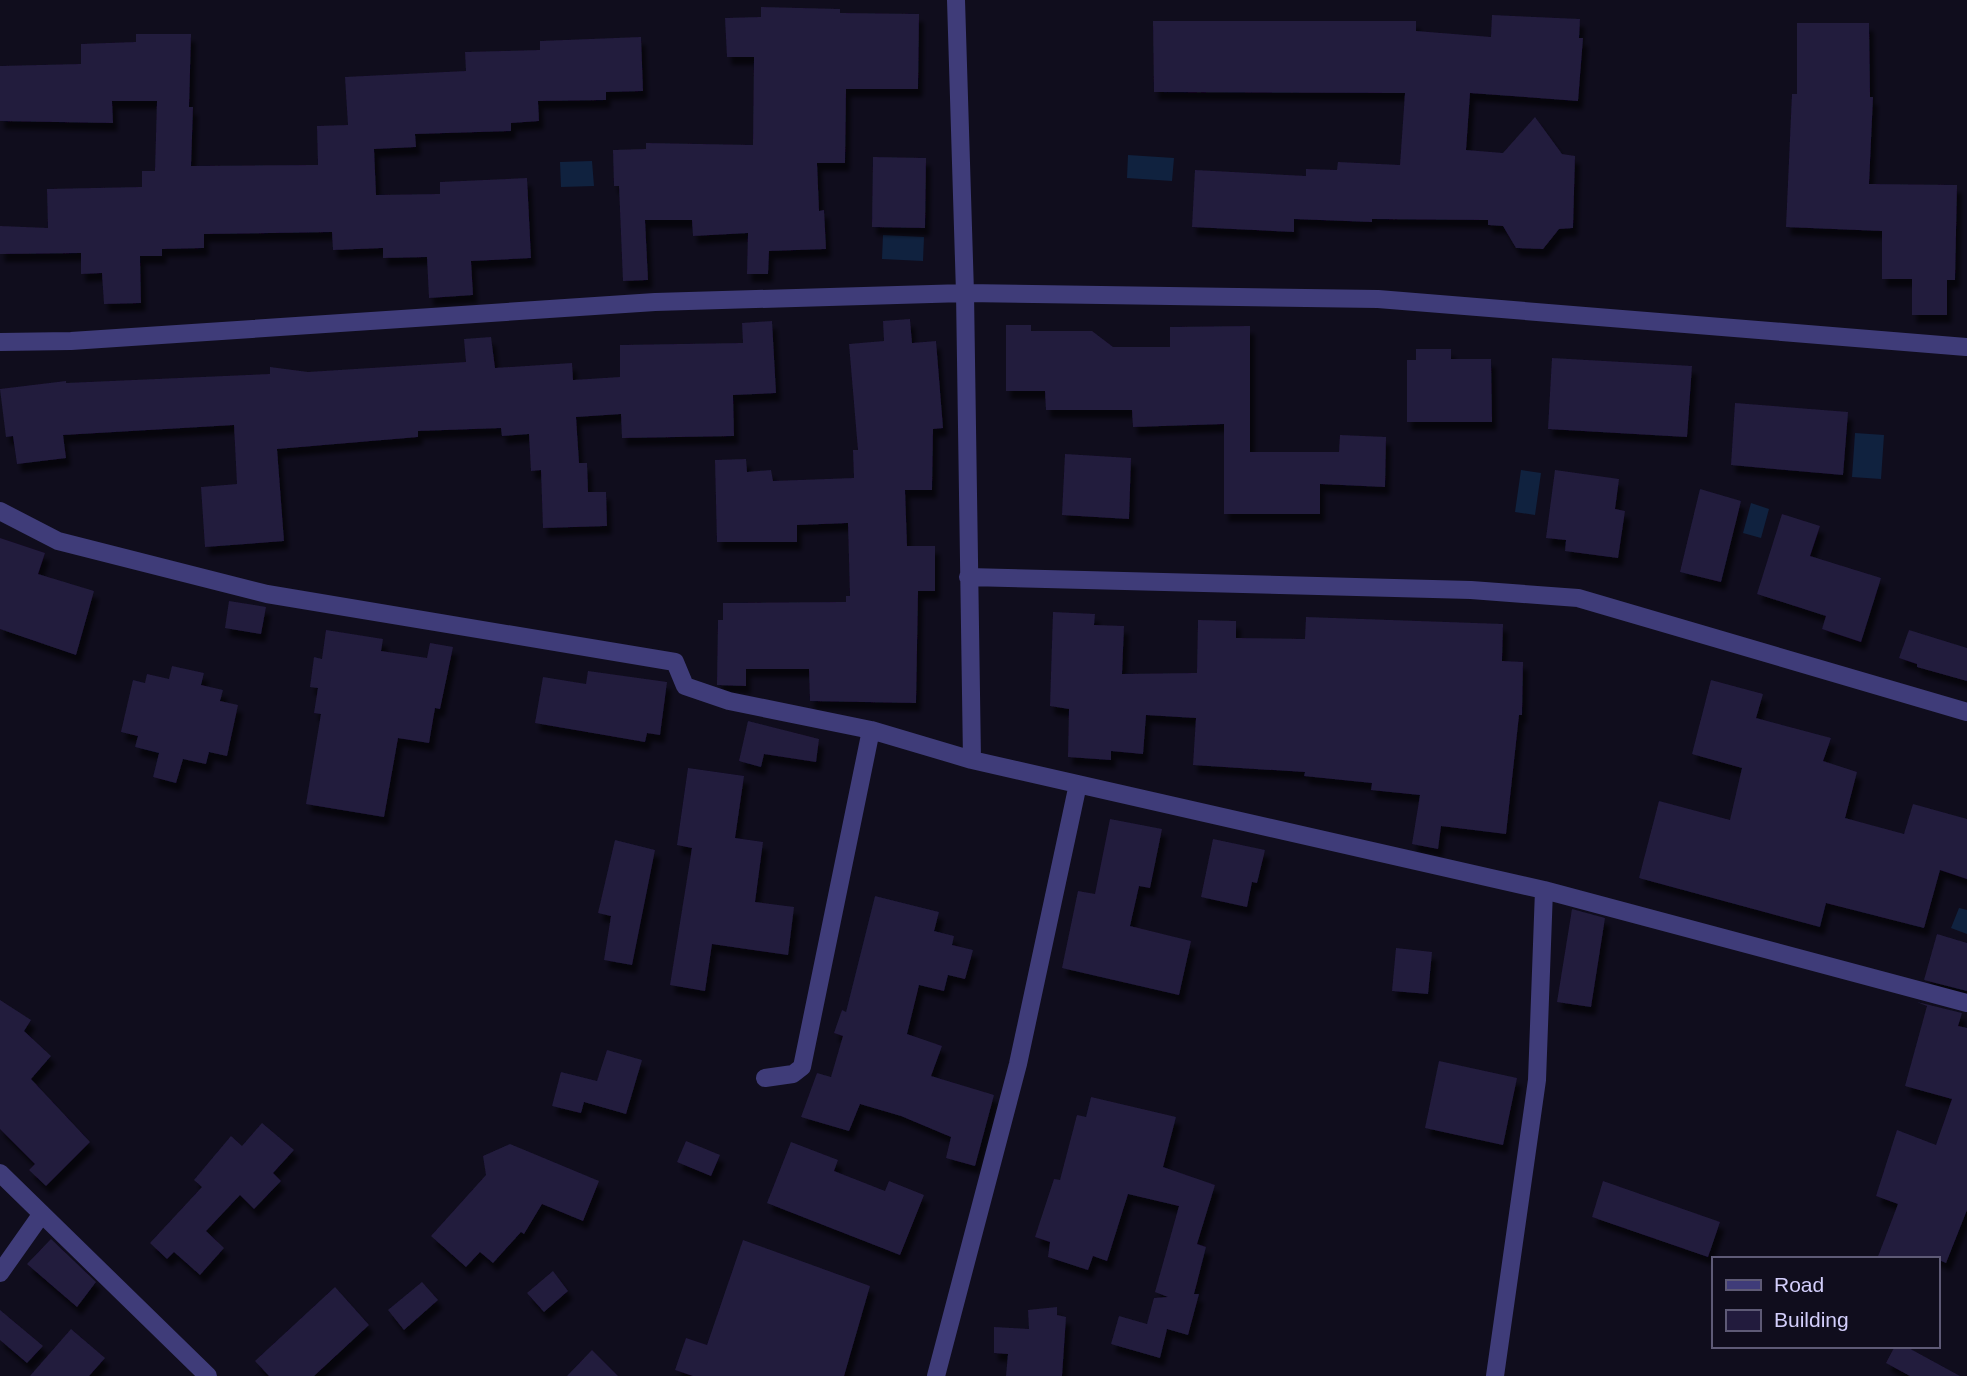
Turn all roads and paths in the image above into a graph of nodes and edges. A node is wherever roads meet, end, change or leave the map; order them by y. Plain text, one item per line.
1 (956, 0) edge
2 (965, 292) junction
3 (0, 342) edge
4 (1966, 346) edge
5 (0, 511) edge
6 (968, 577) junction
7 (1967, 712) edge
8 (872, 730) junction
9 (972, 760) junction
10 (1078, 785) junction
11 (1544, 890) junction
12 (1967, 1003) edge
13 (765, 1079) dead end
14 (0, 1173) edge
15 (41, 1215) junction
16 (0, 1273) edge
17 (208, 1376) edge
18 (936, 1376) edge
19 (1495, 1376) edge

1 - 2 street
2 - 3 street
2 - 4 street
2 - 6 street
5 - 8 street
6 - 7 street
6 - 9 street
8 - 9 street
8 - 13 street
9 - 10 street
10 - 11 street
10 - 18 street
11 - 12 street
11 - 19 street
14 - 15 street
15 - 16 street
15 - 17 street

